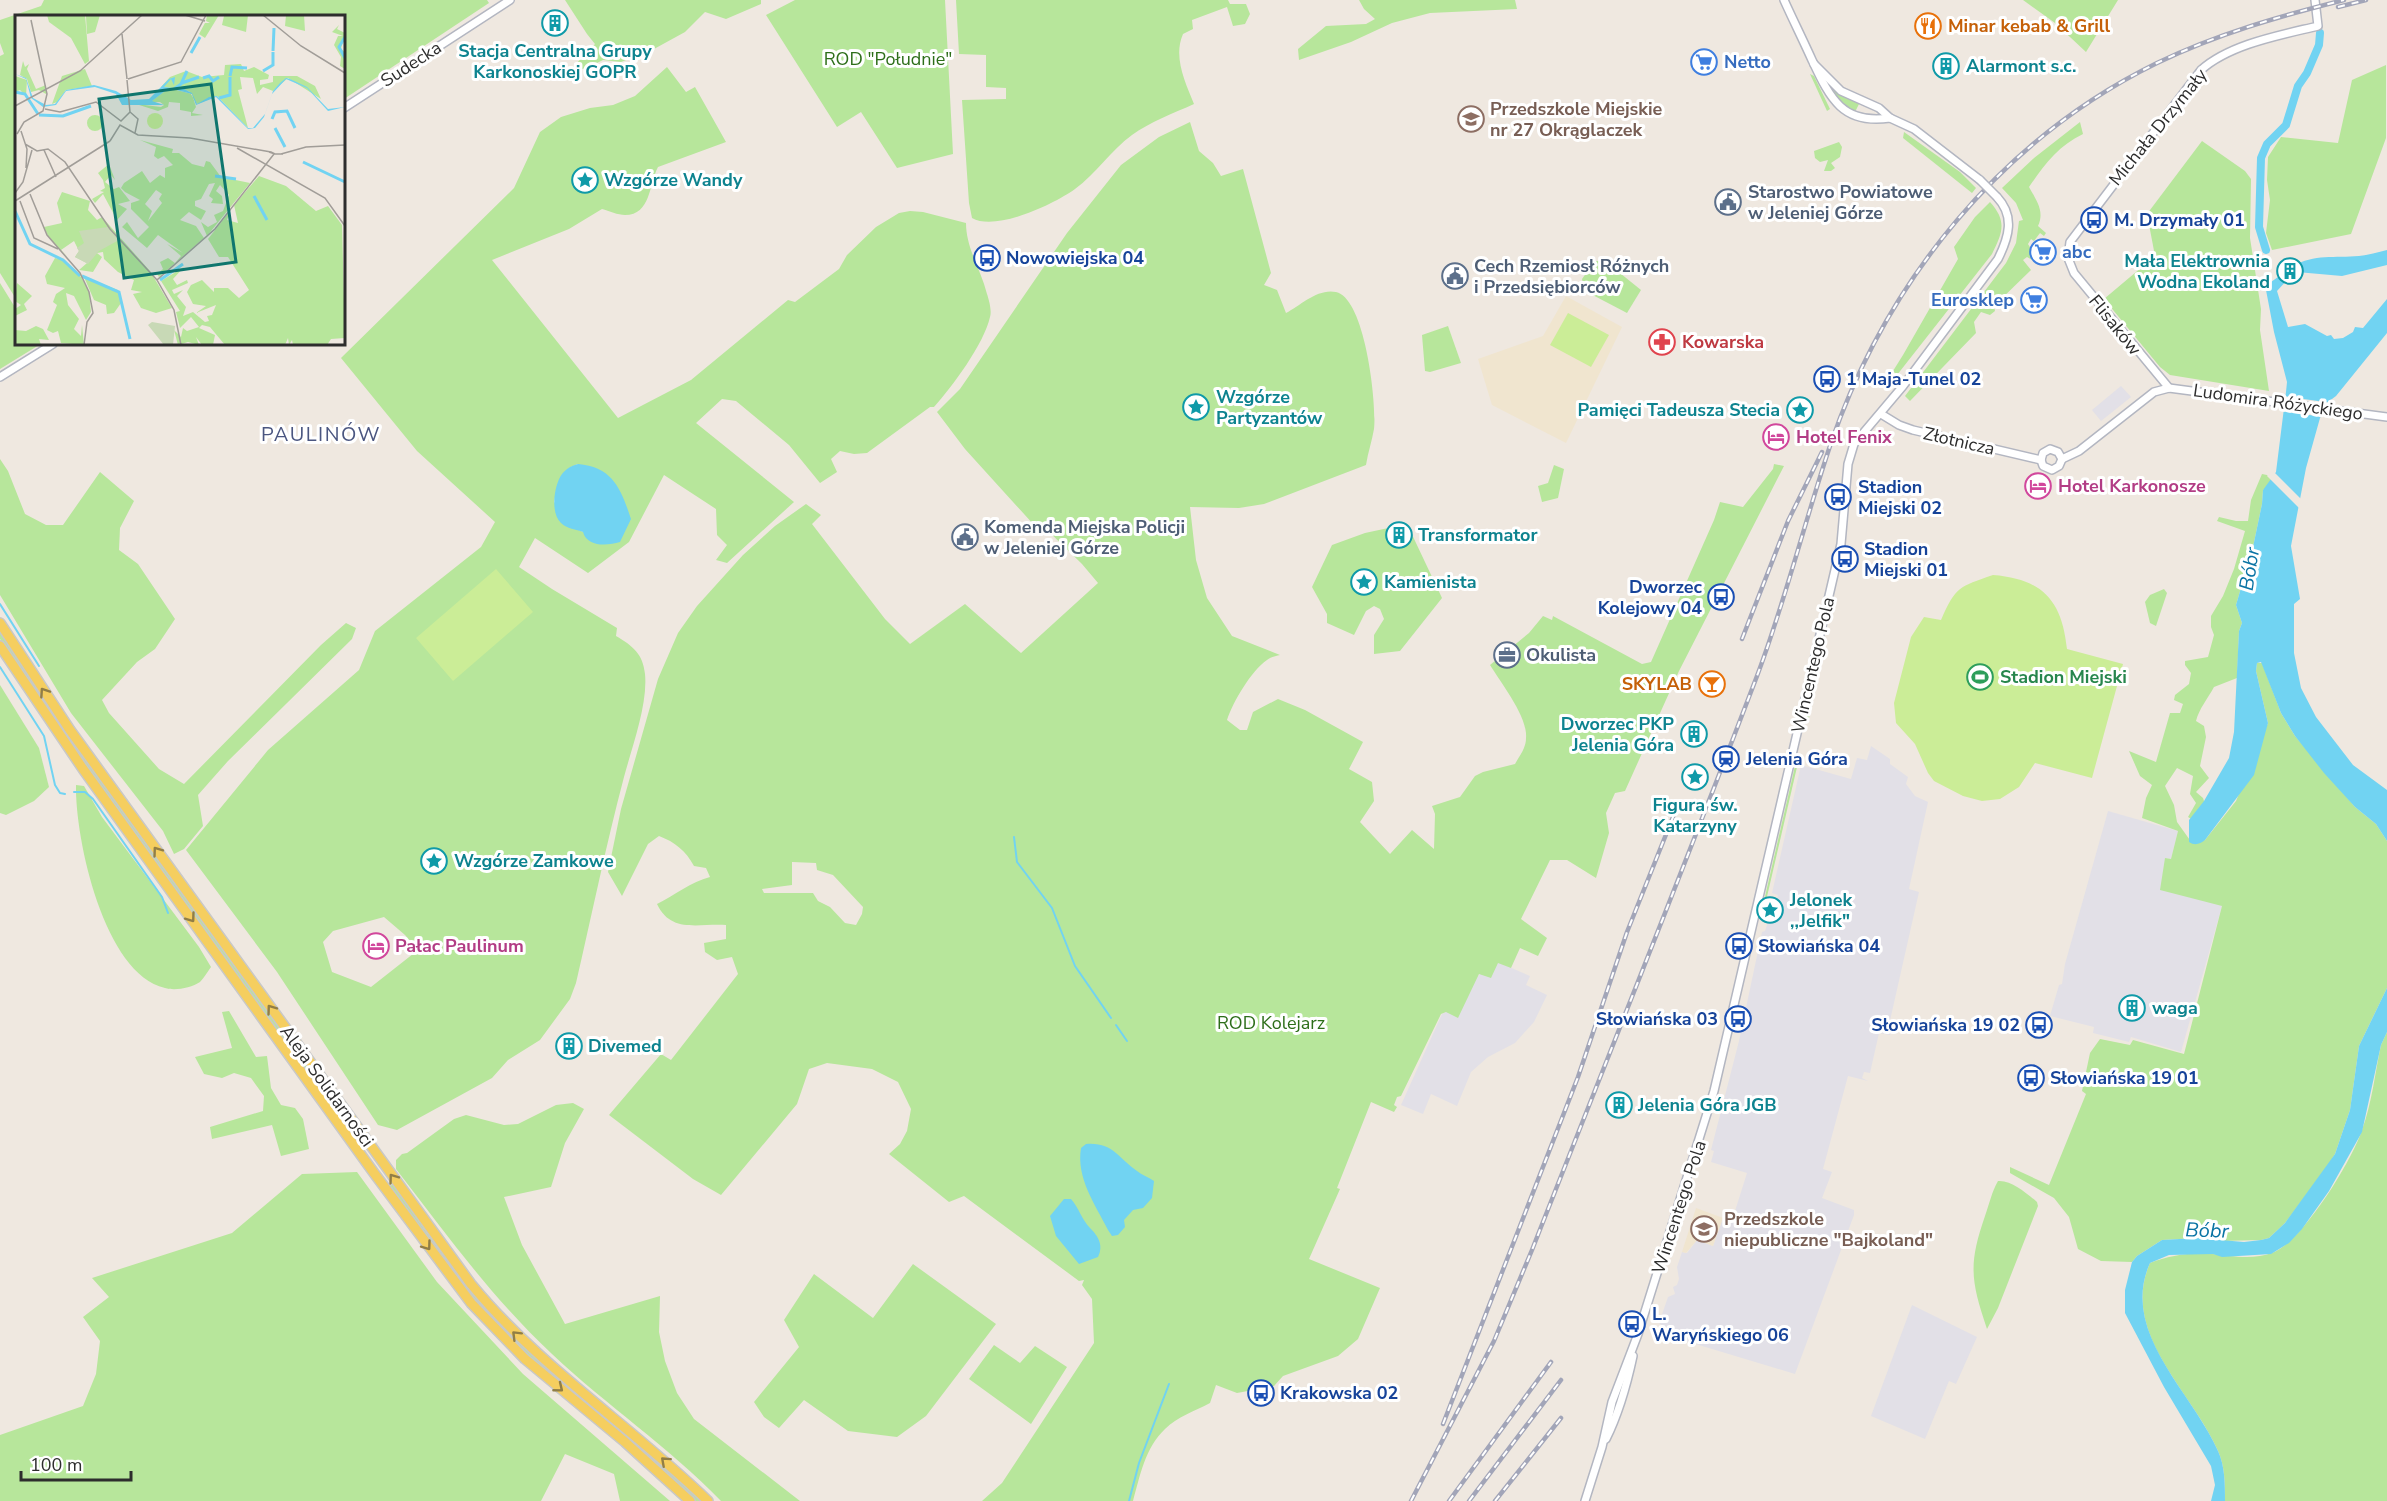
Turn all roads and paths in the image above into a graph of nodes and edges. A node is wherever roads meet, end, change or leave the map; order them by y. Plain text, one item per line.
1 (510, 0) edge
2 (1784, 0) edge
3 (2315, 0) edge
4 (1814, 64) junction
5 (345, 107) edge
6 (1879, 108) junction
7 (1890, 118) junction
8 (1873, 121) junction
9 (2068, 258) joint
10 (51, 345) edge
11 (0, 377) edge
12 (2169, 388) junction
13 (1881, 414) junction
14 (2387, 417) edge
15 (2062, 459) junction
16 (2041, 460) junction
17 (0, 623) edge
18 (0, 646) edge
19 (690, 1501) edge
20 (708, 1501) edge
21 (1585, 1501) edge

1 - 5 street, Sudecka
2 - 4 street
3 - 9 street, Michała Drzymały
4 - 6 street, Wincentego Pola
4 - 8 street
6 - 7 street, Wincentego Pola
6 - 8 street
7 - 8 street
7 - 13 street, Wincentego Pola, bridge
9 - 12 street, Flisaków
10 - 11 street
12 - 14 street, Ludomira Różyckiego
12 - 15 street
13 - 16 street, Złotnicza
13 - 21 street, Wincentego Pola
15 - 16 street
15 - 16 street
20 -> 17 main road, Aleja Solidarności
18 -> 19 main road, Aleja Solidarności

